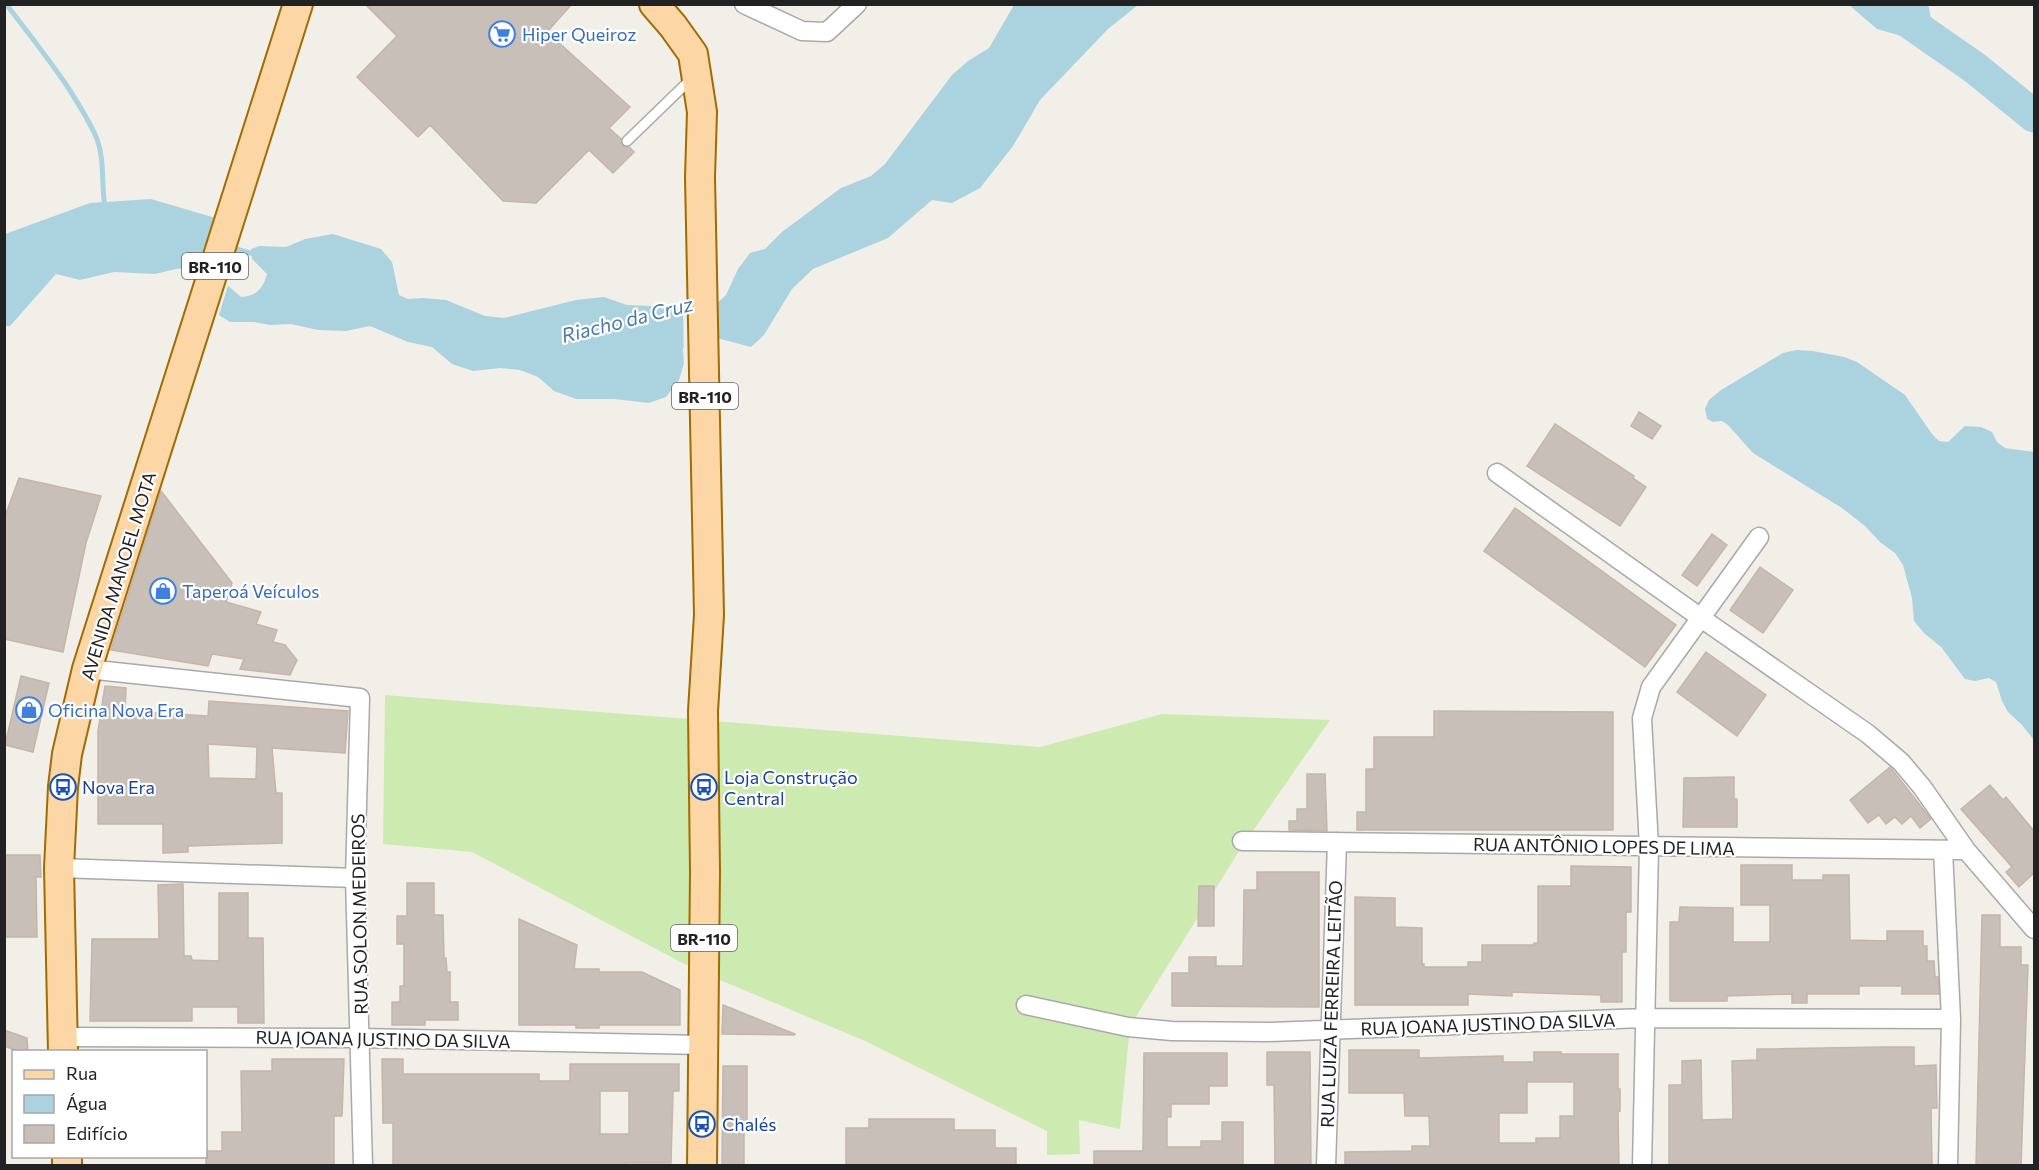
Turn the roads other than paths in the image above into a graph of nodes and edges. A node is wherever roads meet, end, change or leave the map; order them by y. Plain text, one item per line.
1 (298, 4) edge
2 (744, 4) edge
3 (857, 4) edge
4 (658, 5) edge
5 (697, 73) junction
6 (627, 141) dead end
7 (1497, 473) dead end
8 (1759, 537) dead end
9 (1701, 618) junction
10 (87, 669) junction
11 (1242, 841) dead end
12 (1337, 842) junction
13 (1649, 847) junction
14 (1942, 850) junction
15 (1966, 850) junction
16 (59, 868) junction
17 (356, 878) junction
18 (2034, 929) edge
19 (1026, 1005) dead end
20 (1644, 1018) junction
21 (1952, 1018) junction
22 (1329, 1030) junction
23 (361, 1038) junction
24 (63, 1044) edge
25 (703, 1045) junction
26 (363, 1166) edge
27 (702, 1166) edge
28 (1326, 1166) edge
29 (1642, 1166) edge
30 (1948, 1166) edge

1 - 10 main road, AVENIDA MANOEL MOTA / BR-110
2 - 3 street
4 - 5 main road, BR-110
5 - 6 lane
5 - 25 main road, BR-110
7 - 9 street
8 - 9 street
9 - 13 street
9 - 15 street
10 - 16 main road, AVENIDA MANOEL MOTA / BR-110
10 - 17 street, RUA SOLON MEDEIROS
11 - 12 street, RUA ANTÔNIO LOPES DE LIMA
12 - 13 street, RUA ANTÔNIO LOPES DE LIMA
12 - 22 street, RUA LUIZA FERREIRA LEITÃO
13 - 14 street, RUA ANTÔNIO LOPES DE LIMA
13 - 20 street
14 - 15 street, RUA ANTÔNIO LOPES DE LIMA
14 - 21 street
15 - 18 street
16 - 17 street
16 - 24 main road, AVENIDA MANOEL MOTA / BR-110
17 - 23 street, RUA SOLON MEDEIROS
19 - 22 street, RUA JOANA JUSTINO DA SILVA
20 - 21 street, RUA JOANA JUSTINO DA SILVA
20 - 22 street, RUA JOANA JUSTINO DA SILVA
20 - 29 street
21 - 30 street
22 - 28 street, RUA LUIZA FERREIRA LEITÃO
23 - 24 street, RUA JOANA JUSTINO DA SILVA
23 - 25 street, RUA JOANA JUSTINO DA SILVA
23 - 26 street, RUA SOLON MEDEIROS
25 - 27 main road, BR-110

